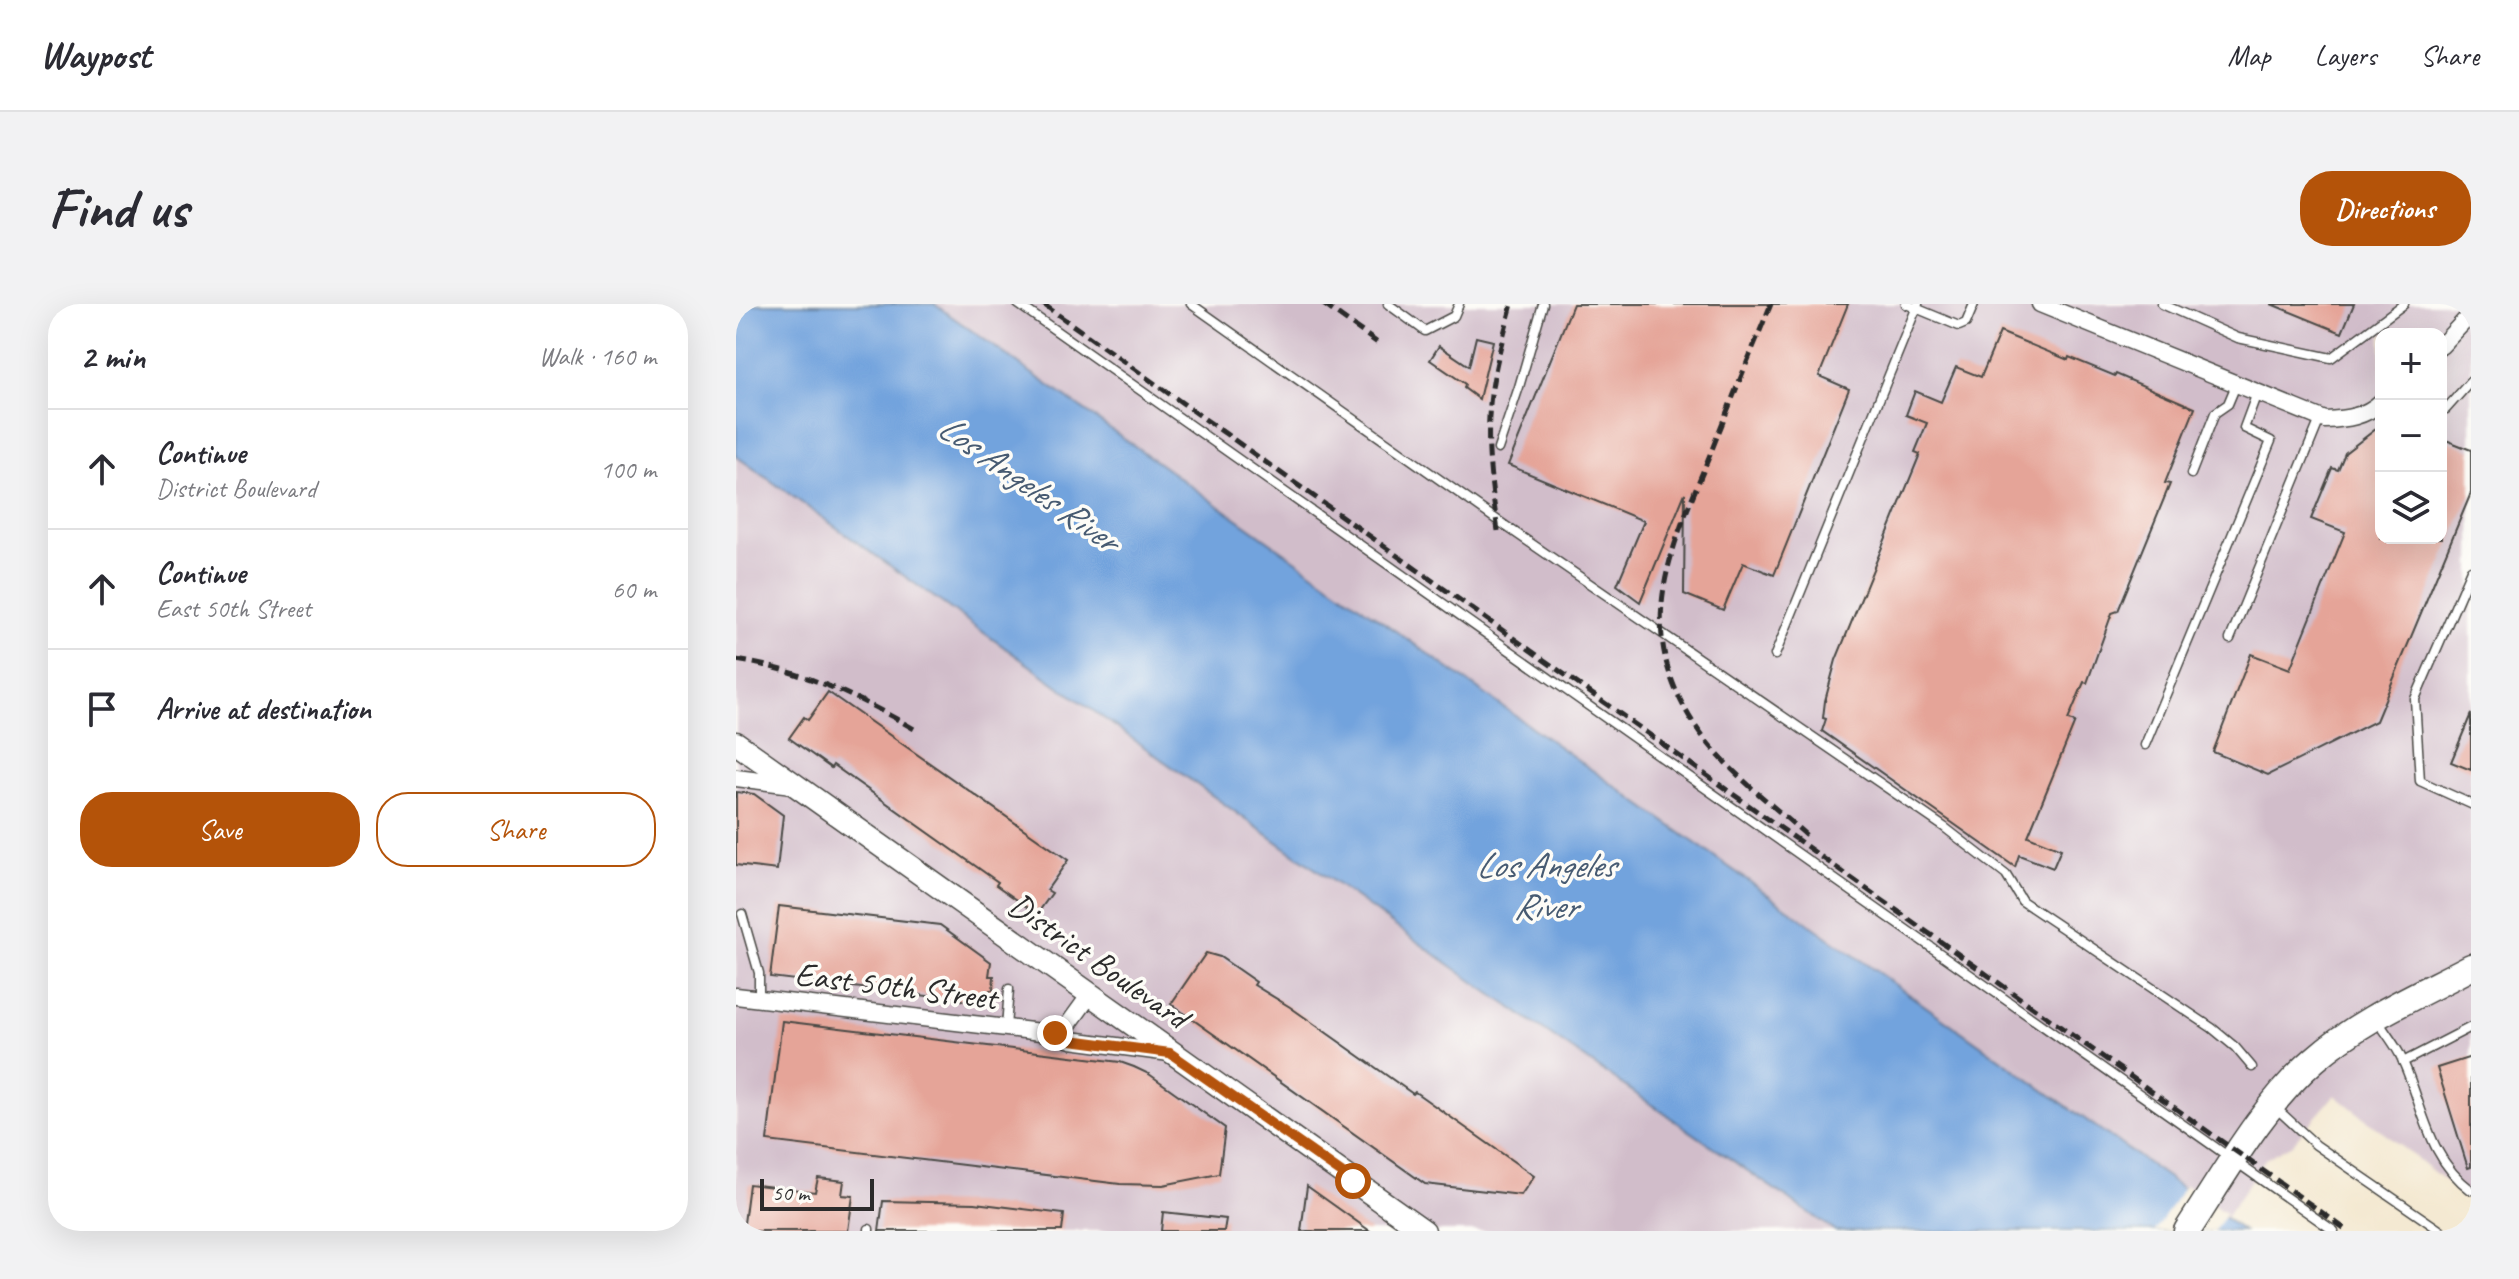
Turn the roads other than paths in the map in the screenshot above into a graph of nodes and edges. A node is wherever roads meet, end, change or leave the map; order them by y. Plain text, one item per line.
1 (1018, 304) edge
2 (1191, 304) edge
3 (1388, 304) edge
4 (1459, 304) edge
5 (1543, 304) edge
6 (1906, 304) edge
7 (1974, 304) edge
8 (2162, 304) edge
9 (2404, 304) edge
10 (1917, 306) edge
11 (2050, 306) edge
12 (2471, 314) edge
13 (2447, 340) edge
14 (2471, 381) edge
15 (2237, 384) junction
16 (2257, 392) junction
17 (2375, 408) edge
18 (2447, 408) edge
19 (2320, 418) junction
20 (1498, 449) dead end
21 (2191, 474) dead end
22 (2471, 570) edge
23 (2230, 639) dead end
24 (1775, 655) dead end
25 (736, 743) edge
26 (2145, 745) dead end
27 (736, 778) edge
28 (793, 785) junction
29 (2471, 804) edge
30 (742, 914) dead end
31 (2471, 967) edge
32 (1009, 989) dead end
33 (736, 996) edge
34 (1089, 996) junction
35 (759, 998) junction
36 (2376, 1017) junction
37 (2471, 1027) edge
38 (1005, 1028) junction
39 (1049, 1033) junction
40 (1170, 1053) junction
41 (2403, 1062) junction
42 (2252, 1067) dead end
43 (2273, 1105) junction
44 (2231, 1163) junction
45 (2471, 1190) edge
46 (1424, 1231) edge
47 (2187, 1231) edge
48 (2334, 1231) edge
49 (2441, 1231) edge

1 - 44 lane
2 - 42 lane
3 - 4 lane
5 - 20 lane
6 - 10 lane
7 - 10 lane
8 - 9 lane
10 - 24 lane
11 - 15 street
12 - 13 street
14 - 18 lane
15 - 16 street
15 - 21 lane
16 - 19 street
16 - 26 lane
17 - 19 street
19 - 23 lane
22 - 29 lane
25 - 28 main road, District Boulevard
27 - 28 street
28 - 34 main road, District Boulevard
30 - 35 lane
31 - 36 main road
32 - 38 lane
33 - 35 street, East 50th Street
34 - 39 street
34 - 40 main road, District Boulevard
35 - 38 street, East 50th Street
36 - 41 lane
36 - 43 main road
37 - 41 lane
38 - 39 street, East 50th Street
39 - 40 street, East 50th Street
40 - 46 main road, District Boulevard
41 - 45 lane
43 - 44 main road
43 - 49 lane
44 - 47 main road
44 - 48 lane

